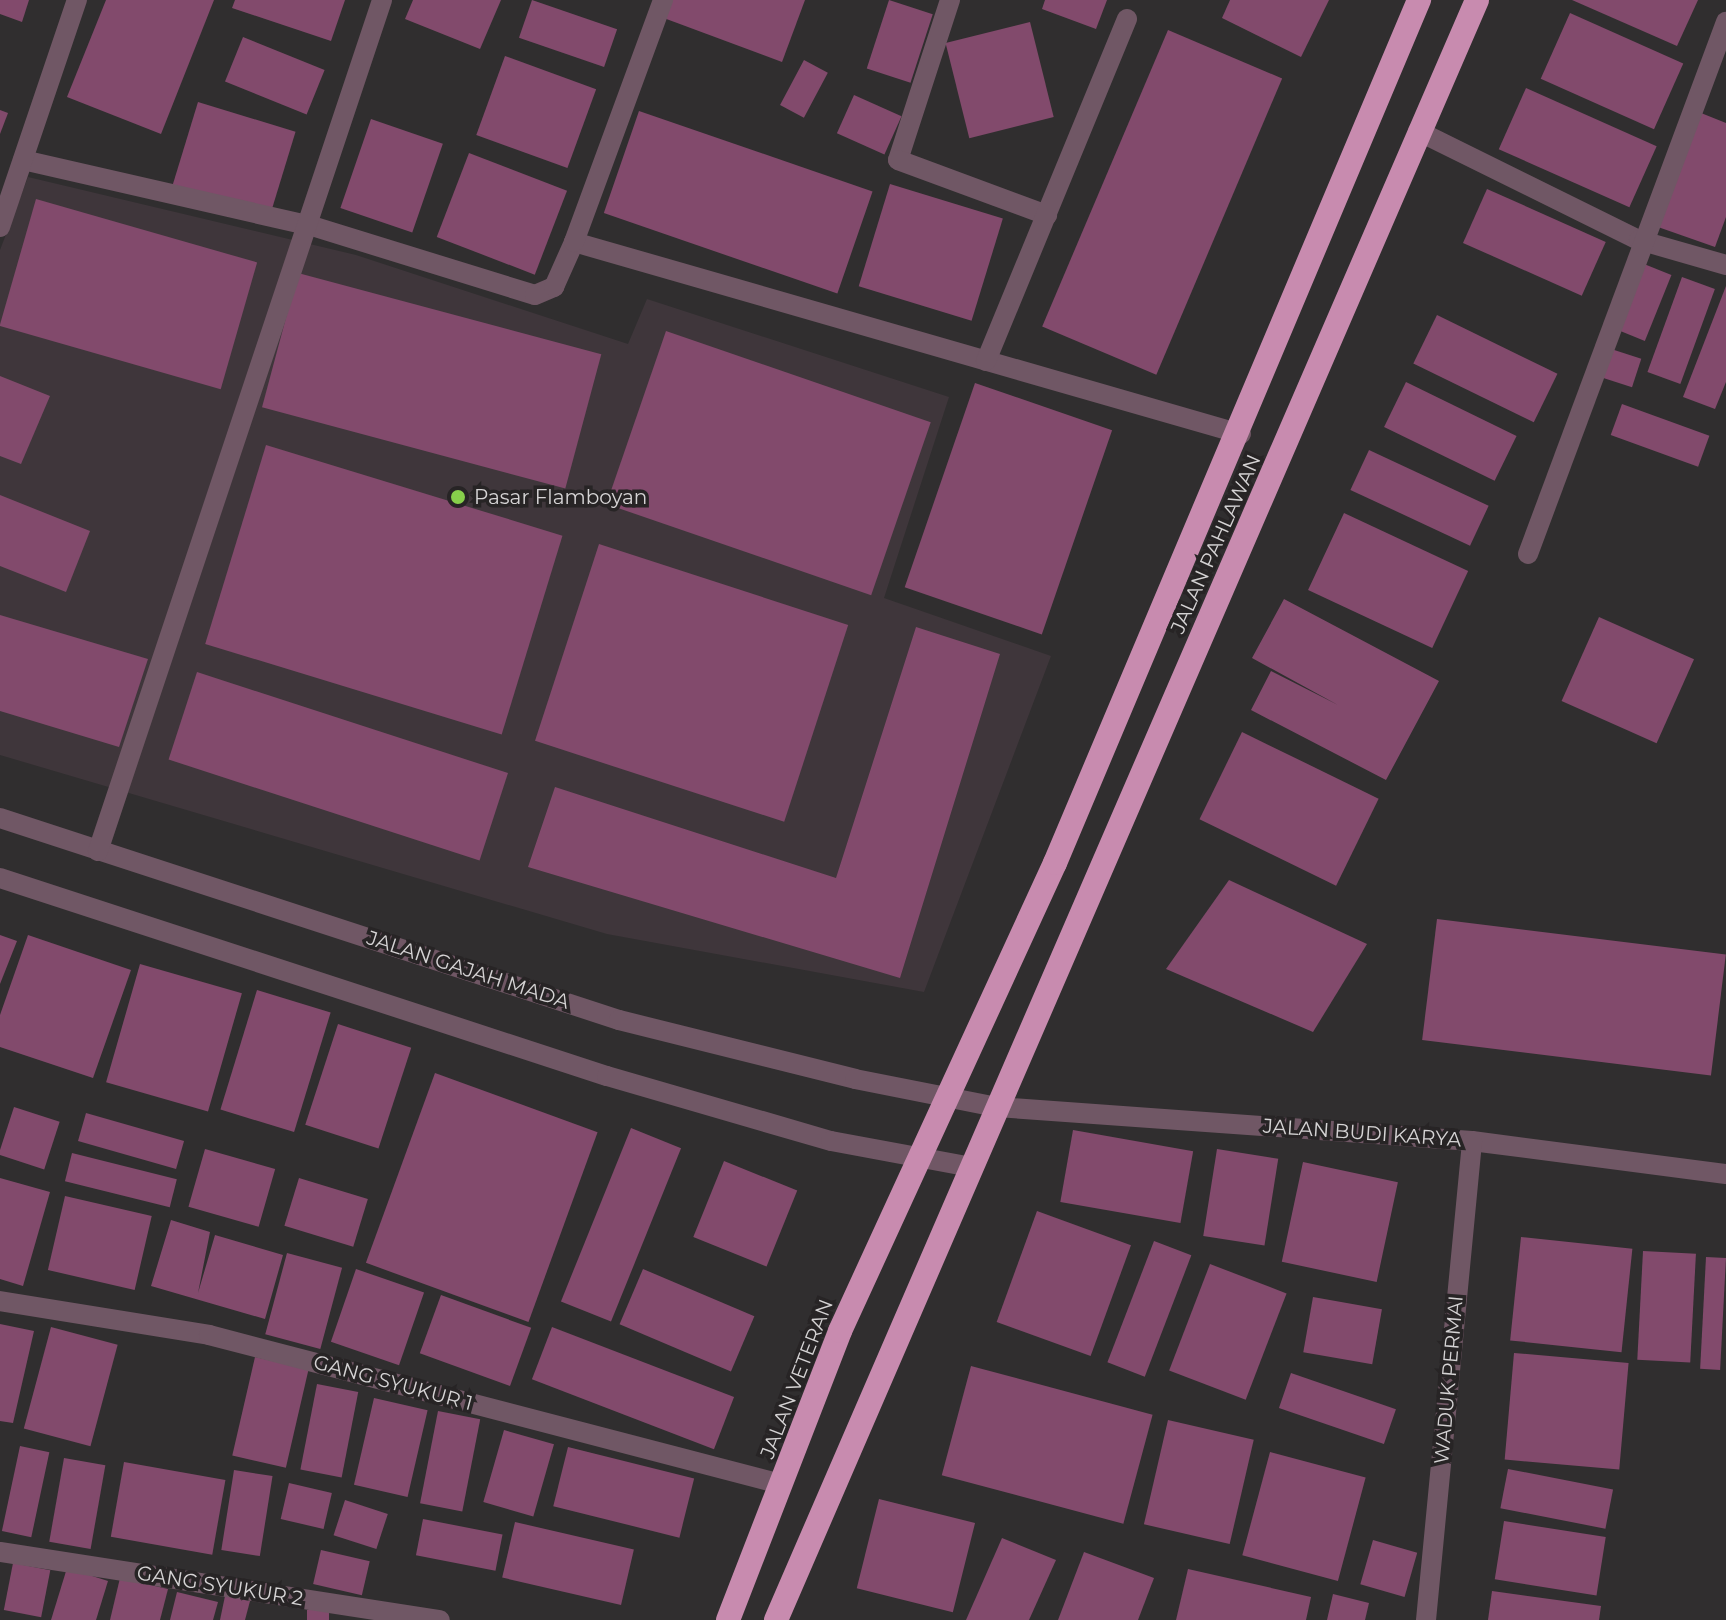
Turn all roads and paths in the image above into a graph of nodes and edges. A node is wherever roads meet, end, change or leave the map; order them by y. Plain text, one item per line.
1 (77, 0) edge
2 (382, 0) edge
3 (663, 0) edge
4 (950, 0) edge
5 (1419, 0) edge
6 (1477, 0) edge
7 (1127, 19) dead end
8 (1726, 22) edge
9 (1418, 131) junction
10 (23, 160) junction
11 (1047, 215) junction
12 (312, 226) junction
13 (0, 227) edge
14 (1639, 240) junction
15 (574, 242) junction
16 (1726, 265) edge
17 (986, 361) junction
18 (1241, 434) junction
19 (1528, 554) dead end
20 (0, 818) edge
21 (98, 851) junction
22 (0, 878) edge
23 (944, 1096) junction
24 (997, 1107) junction
25 (1472, 1141) junction
26 (916, 1157) junction
27 (971, 1167) junction
28 (1726, 1174) edge
29 (0, 1301) edge
30 (781, 1484) junction
31 (0, 1552) edge
32 (440, 1620) edge
33 (728, 1620) edge
34 (776, 1620) edge
35 (1426, 1620) edge

1 - 10 street
2 - 12 street
3 - 15 street
4 - 11 street
5 - 18 highway, JALAN PAHLAWAN
6 - 9 highway, JALAN PAHLAWAN
7 - 11 street
8 - 14 street
9 - 14 street
9 - 24 highway, JALAN PAHLAWAN
10 - 12 street
10 - 13 street
11 - 17 street
12 - 15 street
12 - 21 street
14 - 16 street
14 - 19 street
15 - 17 street
17 - 18 street
18 - 23 highway, JALAN PAHLAWAN
20 - 21 street, JALAN GAJAH MADA
21 - 23 street, JALAN GAJAH MADA
22 - 26 street
23 - 24 street, JALAN GAJAH MADA
23 - 26 highway, JALAN PAHLAWAN
24 - 25 street, JALAN BUDI KARYA
24 - 27 highway, JALAN PAHLAWAN
25 - 28 street, JALAN BUDI KARYA
25 - 35 street, WADUK PERMAI
26 - 27 street
26 - 30 highway, JALAN VETERAN
27 - 34 highway
29 - 30 street, GANG SYUKUR 1
30 - 33 highway, JALAN VETERAN
31 - 32 street, GANG SYUKUR 2

